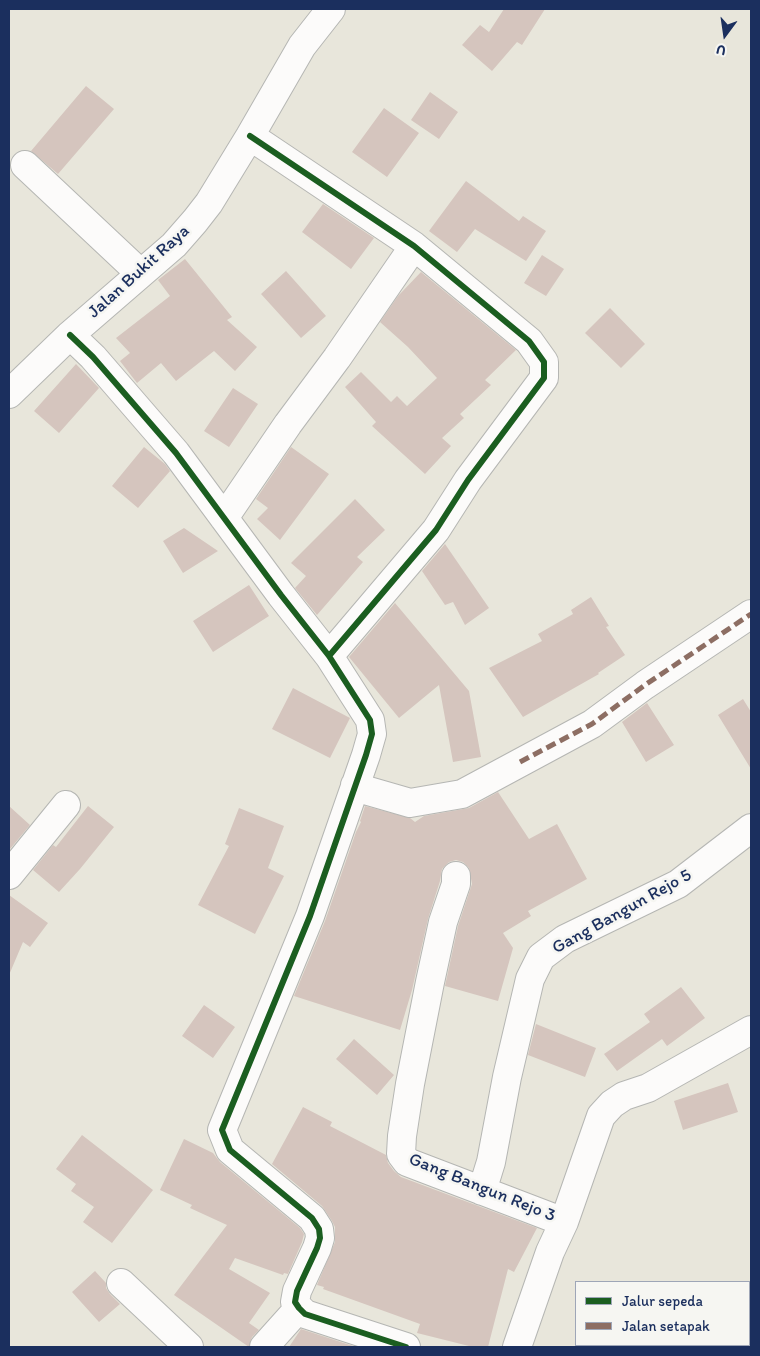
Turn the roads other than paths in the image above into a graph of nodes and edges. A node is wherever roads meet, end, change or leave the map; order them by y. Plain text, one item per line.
1 (331, 9) edge
2 (250, 136) junction
3 (25, 165) dead end
4 (414, 246) junction
5 (140, 273) junction
6 (70, 336) junction
7 (9, 394) edge
8 (224, 518) junction
9 (751, 614) edge
10 (329, 656) junction
11 (355, 785) junction
12 (66, 805) dead end
13 (751, 828) edge
14 (9, 875) edge
15 (456, 876) dead end
16 (751, 1030) edge
17 (482, 1191) junction
18 (564, 1222) junction
19 (121, 1283) dead end
20 (299, 1308) junction
21 (190, 1347) edge
22 (264, 1347) edge
23 (406, 1347) edge
24 (517, 1347) edge

1 - 2 street, Jalan Bukit Raya
2 - 4 street
2 - 5 street, Jalan Bukit Raya
3 - 5 street
4 - 8 street
4 - 10 street
5 - 6 street, Jalan Bukit Raya
6 - 7 street, Jalan Bukit Raya
6 - 8 street
8 - 10 street
9 - 11 street
10 - 11 street
11 - 20 street
12 - 14 street
13 - 17 street, Gang Bangun Rejo 5
15 - 17 street, Gang Bangun Rejo 3
16 - 18 street
17 - 18 street, Gang Bangun Rejo 3
18 - 24 street, Gang Bangun Rejo 3
19 - 21 street
20 - 22 street
20 - 23 street

